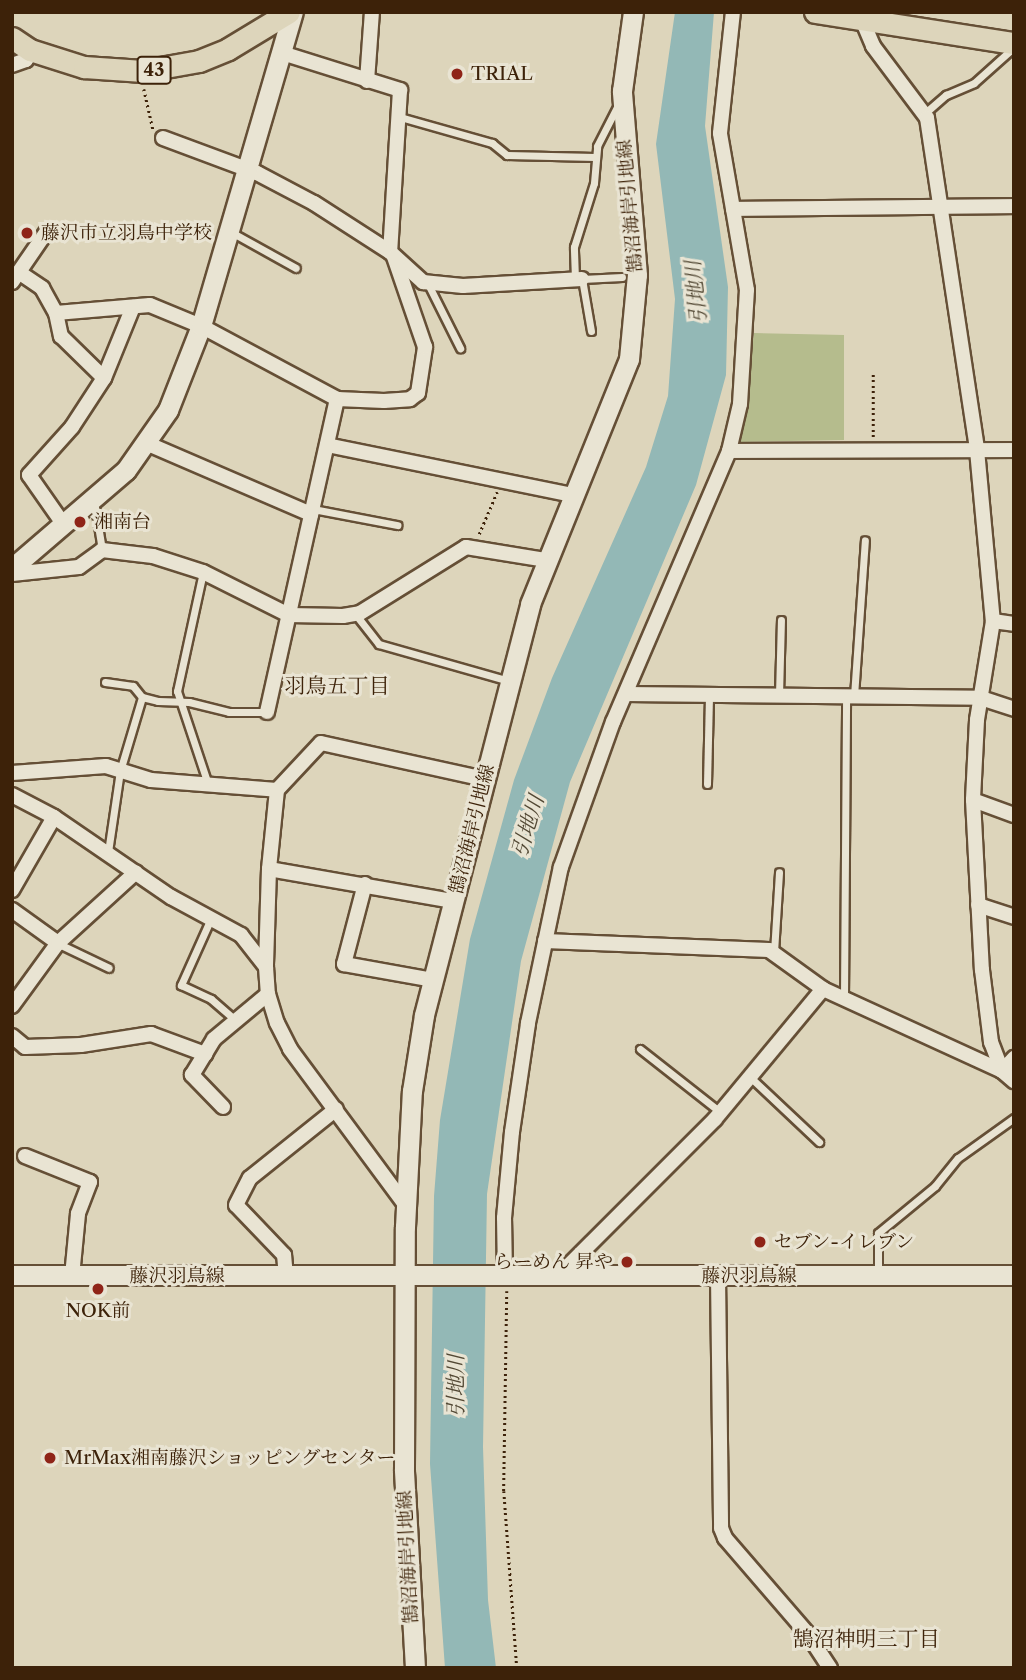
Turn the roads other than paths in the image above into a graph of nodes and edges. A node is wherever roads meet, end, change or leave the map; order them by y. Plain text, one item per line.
1 (291, 12) edge
2 (372, 12) edge
3 (633, 12) edge
4 (733, 12) edge
5 (815, 12) edge
6 (863, 22) junction
7 (21, 44) edge
8 (1014, 45) edge
9 (282, 53) junction
10 (12, 65) edge
11 (367, 81) junction
12 (622, 100) junction
13 (925, 113) junction
14 (400, 117) junction
15 (163, 138) road end
16 (595, 157) junction
17 (246, 169) junction
18 (1014, 206) edge
19 (937, 207) junction
20 (733, 209) junction
21 (47, 230) dead end
22 (228, 230) junction
23 (392, 255) junction
24 (296, 268) dead end
25 (16, 277) edge
26 (622, 277) dead end
27 (579, 279) junction
28 (428, 283) junction
29 (133, 307) junction
30 (56, 313) junction
31 (201, 326) junction
32 (591, 331) dead end
33 (460, 348) dead end
34 (104, 378) junction
35 (337, 399) junction
36 (146, 443) junction
37 (327, 445) junction
38 (977, 450) junction
39 (1014, 450) edge
40 (729, 451) junction
41 (573, 495) junction
42 (94, 500) junction
43 (312, 512) junction
44 (64, 525) junction
45 (397, 525) dead end
46 (865, 540) dead end
47 (102, 550) junction
48 (545, 560) junction
49 (12, 568) edge
50 (203, 572) junction
51 (12, 574) edge
52 (356, 614) junction
53 (289, 615) junction
54 (781, 620) dead end
55 (993, 621) junction
56 (1014, 624) edge
57 (509, 681) junction
58 (106, 682) dead end
59 (625, 694) junction
60 (709, 695) junction
61 (779, 696) junction
62 (142, 697) junction
63 (850, 697) junction
64 (981, 698) junction
65 (179, 701) junction
66 (1014, 709) edge
67 (267, 712) joint
68 (120, 771) junction
69 (12, 773) edge
70 (485, 779) junction
71 (707, 784) dead end
72 (208, 785) junction
73 (277, 790) junction
74 (12, 795) edge
75 (973, 800) junction
76 (1014, 815) edge
77 (54, 817) junction
78 (107, 852) junction
79 (269, 869) junction
80 (136, 872) junction
81 (779, 872) dead end
82 (365, 884) junction
83 (12, 890) edge
84 (453, 901) junction
85 (978, 905) junction
86 (12, 910) edge
87 (212, 915) junction
88 (1014, 917) edge
89 (545, 940) junction
90 (58, 943) junction
91 (774, 952) junction
92 (266, 967) junction
93 (108, 968) dead end
94 (433, 980) junction
95 (823, 989) junction
96 (268, 994) junction
97 (844, 998) junction
98 (12, 1006) edge
99 (234, 1019) junction
100 (12, 1036) edge
101 (640, 1049) dead end
102 (205, 1054) junction
103 (1014, 1058) edge
104 (1008, 1076) edge
105 (750, 1077) junction
106 (223, 1107) dead end
107 (336, 1109) junction
108 (721, 1112) junction
109 (1014, 1118) edge
110 (819, 1142) dead end
111 (25, 1156) dead end
112 (406, 1206) junction
113 (506, 1274) junction
114 (560, 1274) junction
115 (12, 1275) edge
116 (878, 1275) junction
117 (1014, 1275) edge
118 (72, 1276) junction
119 (416, 1276) junction
120 (718, 1276) junction
121 (286, 1277) junction
122 (415, 1668) edge
123 (830, 1668) edge

1 - 7 main road, 43
1 - 9 street
2 - 11 street
3 - 12 street, 鵠沼海岸引地線
4 - 20 street
5 - 6 main road
6 - 8 main road
6 - 13 street
7 - 10 street
8 - 13 lane
9 - 11 street
9 - 17 street
11 - 14 street
12 - 16 lane
12 - 41 street, 鵠沼海岸引地線
13 - 19 street
14 - 16 lane
14 - 23 street
15 - 17 street
16 - 27 lane
17 - 22 street
17 - 23 street
18 - 19 street
19 - 20 street
19 - 38 street
20 - 40 street
21 - 25 street
22 - 24 lane
22 - 31 street
23 - 28 street
23 - 35 street
25 - 30 street
26 - 27 lane
27 - 28 street
27 - 32 lane
28 - 33 lane
29 - 30 street
29 - 31 street
29 - 34 street
30 - 34 street
31 - 35 street
31 - 36 street
34 - 44 street
35 - 37 street
36 - 42 street
36 - 43 street
37 - 41 street
37 - 43 street
38 - 39 street
38 - 40 street
38 - 55 street
40 - 59 street
41 - 48 street, 鵠沼海岸引地線
42 - 44 street
42 - 47 lane
43 - 45 lane
43 - 53 street
44 - 49 street
46 - 63 lane
47 - 50 street
47 - 51 street
48 - 52 street
48 - 57 street, 鵠沼海岸引地線
50 - 53 street
50 - 65 lane
52 - 53 street
52 - 57 lane
53 - 67 street
54 - 61 lane
55 - 56 street
55 - 64 street
57 - 70 street, 鵠沼海岸引地線
58 - 62 lane
59 - 60 street
59 - 89 street
60 - 61 street
60 - 71 lane
61 - 63 street
62 - 65 lane
62 - 68 lane
63 - 64 street
63 - 97 lane
64 - 66 street
64 - 75 street
65 - 67 lane
65 - 72 lane
68 - 69 street
68 - 72 street
68 - 78 lane
70 - 73 street
70 - 84 street, 鵠沼海岸引地線
72 - 73 street
73 - 79 street
74 - 77 street
75 - 76 street
75 - 85 street
77 - 78 street
77 - 83 street
78 - 80 street
79 - 82 street
79 - 92 street
80 - 87 street
80 - 90 street
81 - 91 lane
82 - 84 street
82 - 94 street
84 - 94 street, 鵠沼海岸引地線
85 - 88 street
85 - 104 street
86 - 90 street
87 - 92 street
87 - 99 lane
89 - 91 street
89 - 113 street
90 - 93 lane
90 - 98 street
91 - 95 street
92 - 96 street
94 - 112 street, 鵠沼海岸引地線
95 - 97 street
95 - 105 street
96 - 99 street
96 - 107 street
97 - 104 street
99 - 102 street
100 - 102 street
101 - 108 lane
102 - 106 street
103 - 104 street
105 - 108 street
105 - 110 lane
107 - 112 street
107 - 121 street
108 - 114 street
109 - 116 lane
111 - 118 street
112 - 119 street, 鵠沼海岸引地線
113 - 114 street, 藤沢羽鳥線
113 - 119 street, 藤沢羽鳥線
114 - 120 street, 藤沢羽鳥線
115 - 118 street, 藤沢羽鳥線
116 - 117 street, 藤沢羽鳥線
116 - 120 street, 藤沢羽鳥線
118 - 121 street, 藤沢羽鳥線
119 - 121 street, 藤沢羽鳥線
119 - 122 street, 鵠沼海岸引地線
120 - 123 street

